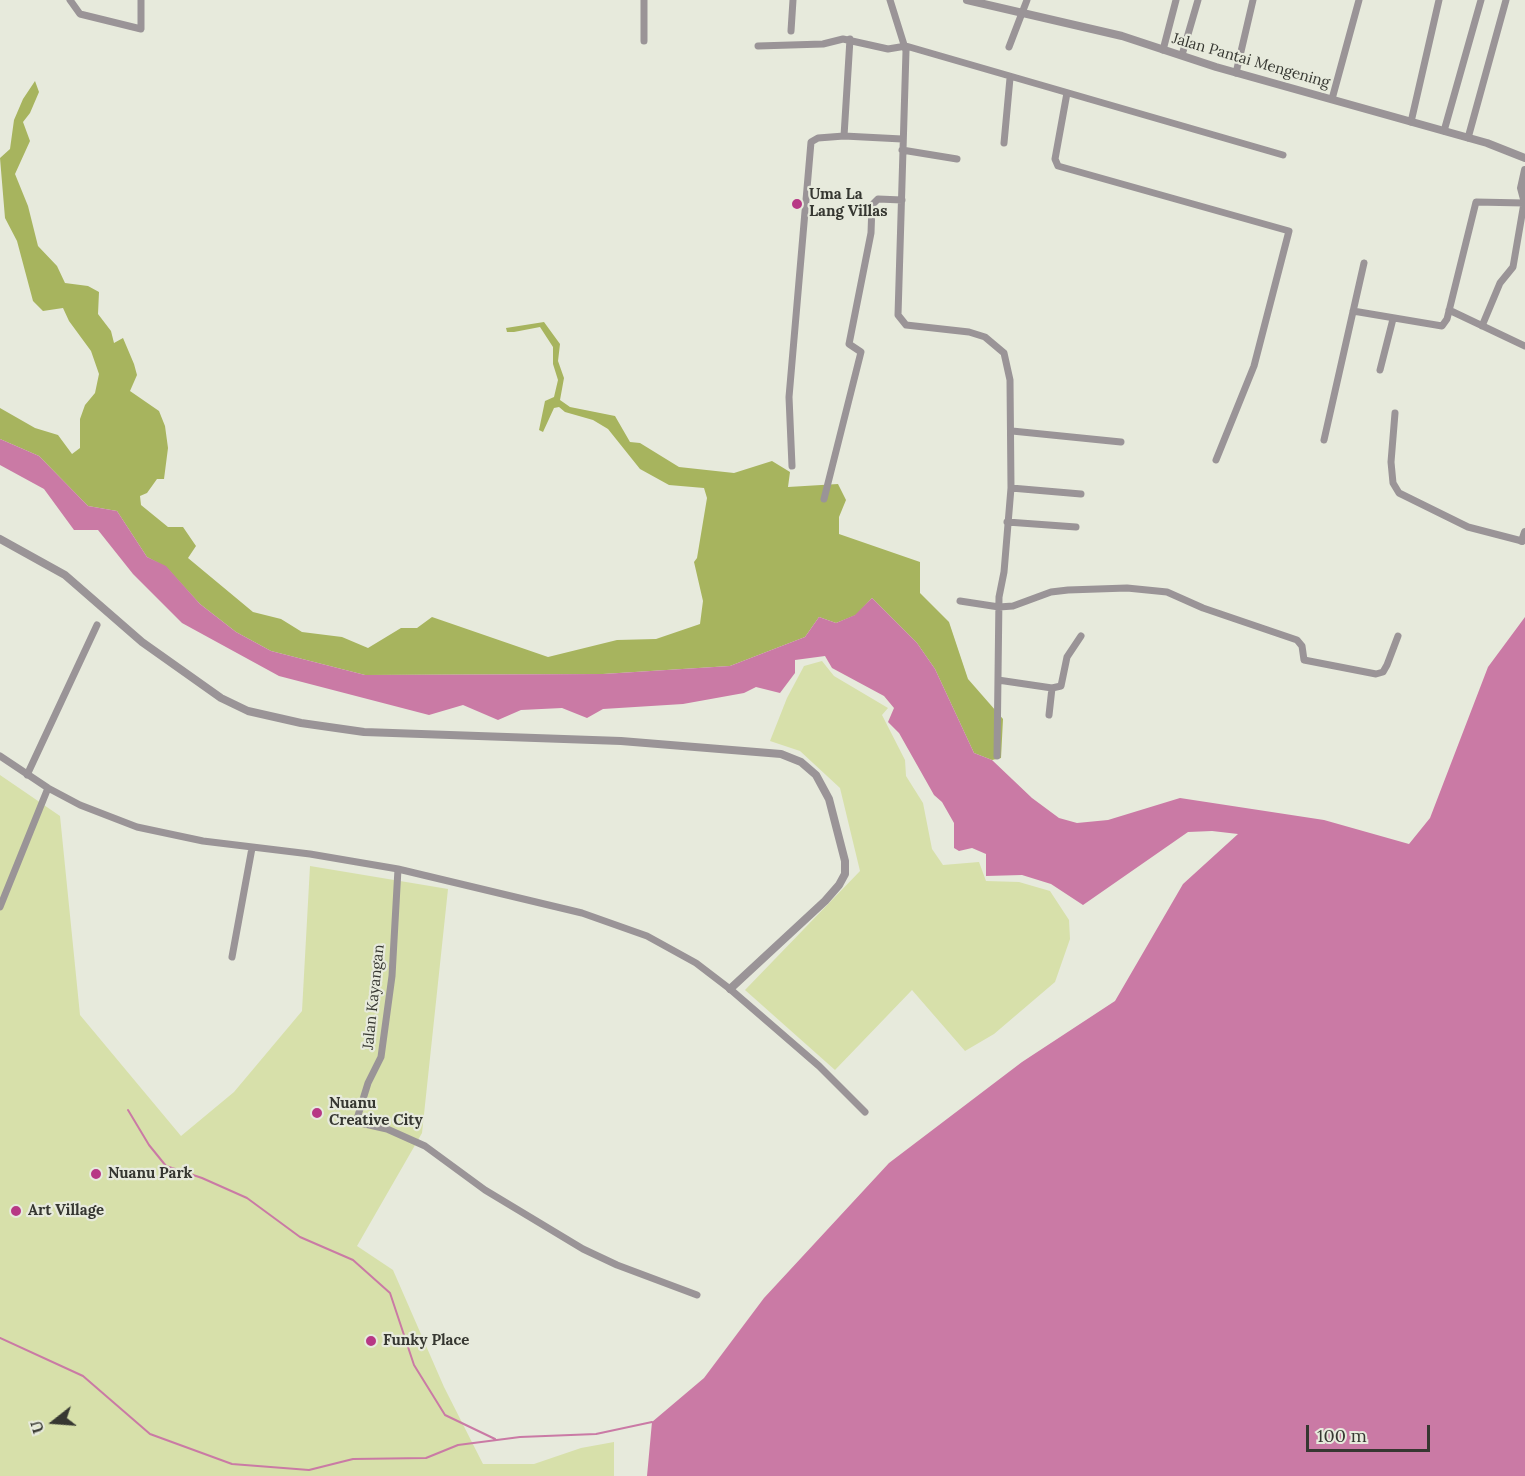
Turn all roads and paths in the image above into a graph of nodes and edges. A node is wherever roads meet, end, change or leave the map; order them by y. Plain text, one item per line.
1 (70, 0) edge
2 (141, 0) edge
3 (644, 0) edge
4 (794, 0) edge
5 (890, 0) edge
6 (968, 0) edge
7 (1026, 0) edge
8 (1176, 0) edge
9 (1198, 0) edge
10 (1253, 0) edge
11 (1359, 0) edge
12 (1439, 0) edge
13 (1481, 0) edge
14 (1506, 0) edge
15 (1023, 12) junction
16 (791, 32) dead end
17 (850, 39) junction
18 (644, 41) dead end
19 (758, 46) dead end
20 (1009, 47) dead end
21 (906, 49) junction
22 (1163, 50) junction
23 (1182, 55) junction
24 (1236, 73) junction
25 (1010, 78) junction
26 (1067, 93) junction
27 (1332, 99) junction
28 (1411, 122) junction
29 (1444, 130) junction
30 (844, 136) junction
31 (1468, 138) junction
32 (902, 139) junction
33 (1004, 143) dead end
34 (902, 150) junction
35 (1283, 155) dead end
36 (1525, 158) edge
37 (957, 159) dead end
38 (1525, 170) edge
39 (902, 200) junction
40 (1524, 203) edge
41 (1364, 263) dead end
42 (1449, 310) junction
43 (1353, 311) junction
44 (1393, 319) junction
45 (1482, 326) junction
46 (1525, 346) edge
47 (1380, 370) dead end
48 (1395, 413) dead end
49 (1012, 431) junction
50 (1324, 440) dead end
51 (1121, 442) dead end
52 (1216, 460) dead end
53 (792, 465) dead end
54 (1011, 488) junction
55 (1081, 494) dead end
56 (824, 499) dead end
57 (1007, 522) junction
58 (1076, 527) dead end
59 (1525, 532) edge
60 (0, 539) edge
61 (1522, 541) joint
62 (960, 601) dead end
63 (999, 607) junction
64 (97, 625) dead end
65 (1081, 636) dead end
66 (1398, 636) dead end
67 (998, 680) junction
68 (1052, 688) junction
69 (1049, 715) dead end
70 (0, 756) edge
71 (997, 756) dead end
72 (27, 775) junction
73 (48, 788) junction
74 (252, 848) junction
75 (398, 869) junction
76 (0, 907) edge
77 (232, 957) dead end
78 (730, 989) junction
79 (866, 1112) dead end
80 (697, 1295) dead end

1 - 2 street
3 - 18 street
4 - 16 street
5 - 21 street
6 - 15 street, Jalan Pantai Mengening
7 - 15 street
8 - 22 street
9 - 23 street
10 - 24 street
11 - 27 street
12 - 28 street
13 - 29 street
14 - 31 street
15 - 20 street
15 - 22 street, Jalan Pantai Mengening
17 - 19 street
17 - 21 street
17 - 30 street
21 - 25 street
21 - 32 street
22 - 23 street, Jalan Pantai Mengening
23 - 24 street, Jalan Pantai Mengening
24 - 27 street, Jalan Pantai Mengening
25 - 26 street
25 - 33 street
26 - 35 street
26 - 52 street
27 - 28 street, Jalan Pantai Mengening
28 - 29 street, Jalan Pantai Mengening
29 - 31 street, Jalan Pantai Mengening
30 - 32 street
30 - 53 street
31 - 36 street, Jalan Pantai Mengening
32 - 34 street
34 - 37 street
34 - 39 street
38 - 40 street
39 - 49 street
39 - 56 street
40 - 42 street
40 - 45 street
41 - 43 street
42 - 44 street
42 - 45 street
43 - 44 street
43 - 50 street
44 - 47 street
45 - 46 street
48 - 61 street
49 - 51 street
49 - 54 street
54 - 55 street
54 - 57 street
57 - 58 street
57 - 63 street
59 - 61 street
60 - 78 street
62 - 63 street
63 - 66 street
63 - 67 street
64 - 72 street
65 - 68 street
67 - 68 street
67 - 71 street
68 - 69 street
70 - 72 street
72 - 73 street
73 - 74 street
73 - 76 street
74 - 75 street
74 - 77 street
75 - 78 street
75 - 80 street, Jalan Kayangan
78 - 79 street

